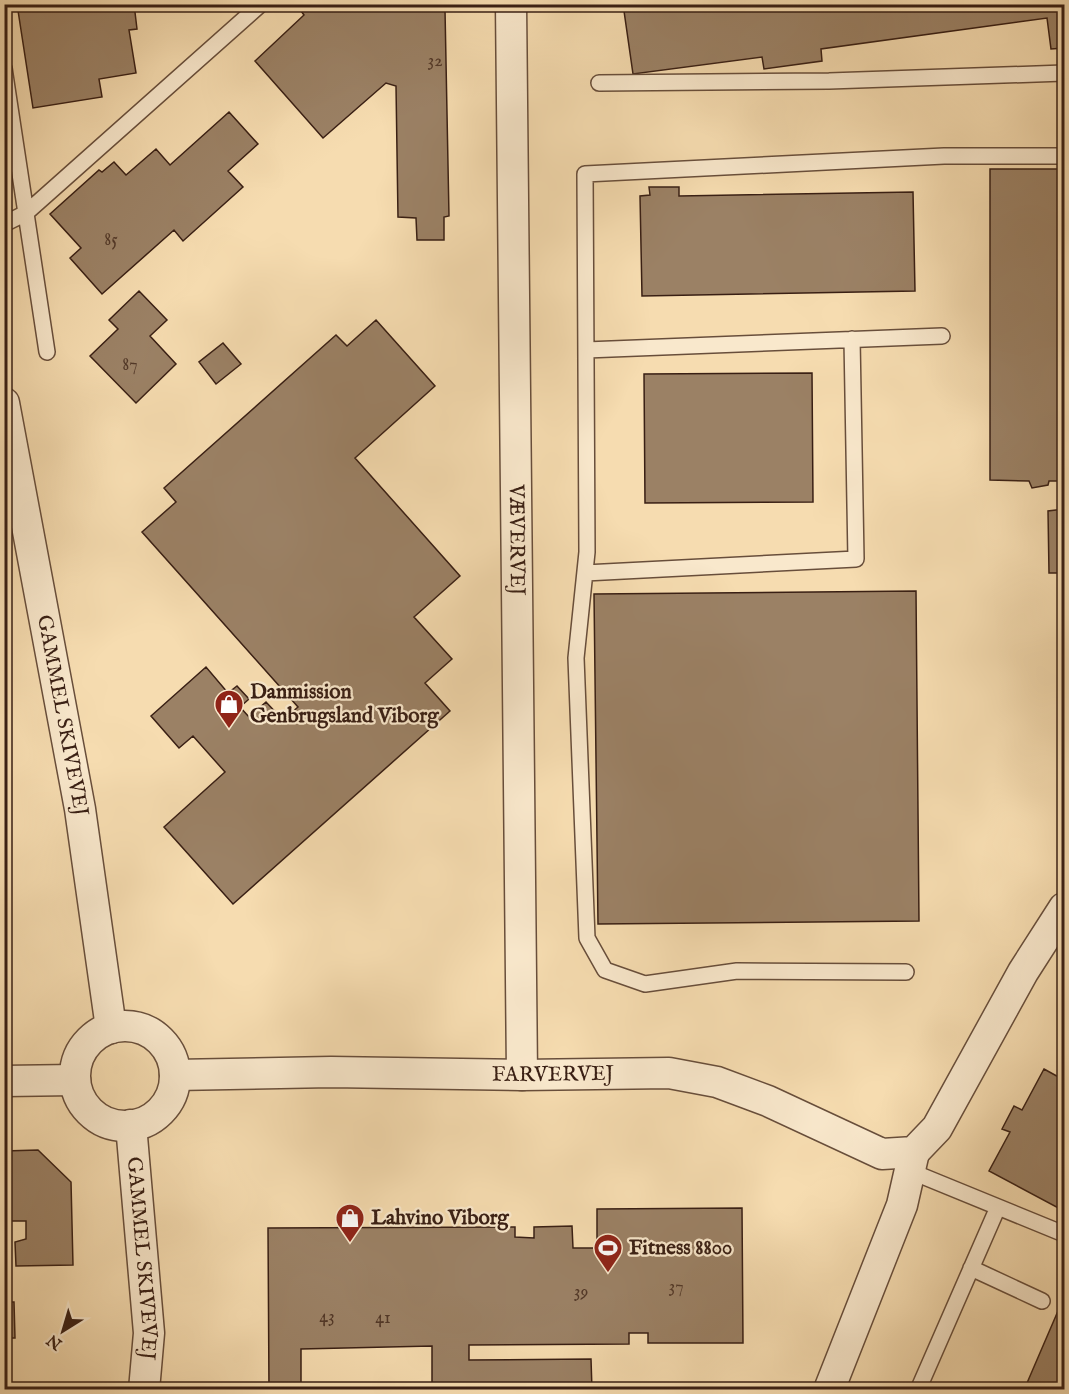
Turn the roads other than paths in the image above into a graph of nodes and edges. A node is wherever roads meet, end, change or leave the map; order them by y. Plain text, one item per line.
1 (261, 4) edge
2 (511, 4) edge
3 (4, 68) edge
4 (1065, 73) edge
5 (599, 83) dead end
6 (1065, 156) edge
7 (26, 213) junction
8 (4, 224) edge
9 (942, 336) dead end
10 (852, 339) junction
11 (586, 350) junction
12 (47, 352) dead end
13 (4, 404) edge
14 (10, 472) edge
15 (585, 573) junction
16 (1065, 908) edge
17 (906, 972) dead end
18 (111, 1028) junction
19 (175, 1075) junction
20 (522, 1075) junction
21 (4, 1080) edge
22 (75, 1080) junction
23 (131, 1125) junction
24 (912, 1162) junction
25 (998, 1207) junction
26 (1065, 1234) edge
27 (971, 1268) junction
28 (1042, 1301) dead end
29 (144, 1389) edge
30 (829, 1389) edge
31 (918, 1389) edge

1 - 7 lane
2 - 20 street, VÆVERVEJ
3 - 7 lane
4 - 5 lane
6 - 11 lane
7 - 8 lane
7 - 12 lane
9 - 10 lane
10 - 11 lane
10 - 15 lane
11 - 15 lane
13 - 14 street, GAMMEL SKIVEVEJ
14 - 18 street, GAMMEL SKIVEVEJ
15 - 17 lane
16 - 24 street
18 - 19 street
18 - 22 street
19 - 20 street, FARVERVEJ
19 - 23 street
20 - 24 street, FARVERVEJ
21 - 22 street
22 - 23 street
23 - 29 street, GAMMEL SKIVEVEJ
24 - 25 lane
24 - 30 street
25 - 26 lane
25 - 27 lane
27 - 28 lane
27 - 31 lane

